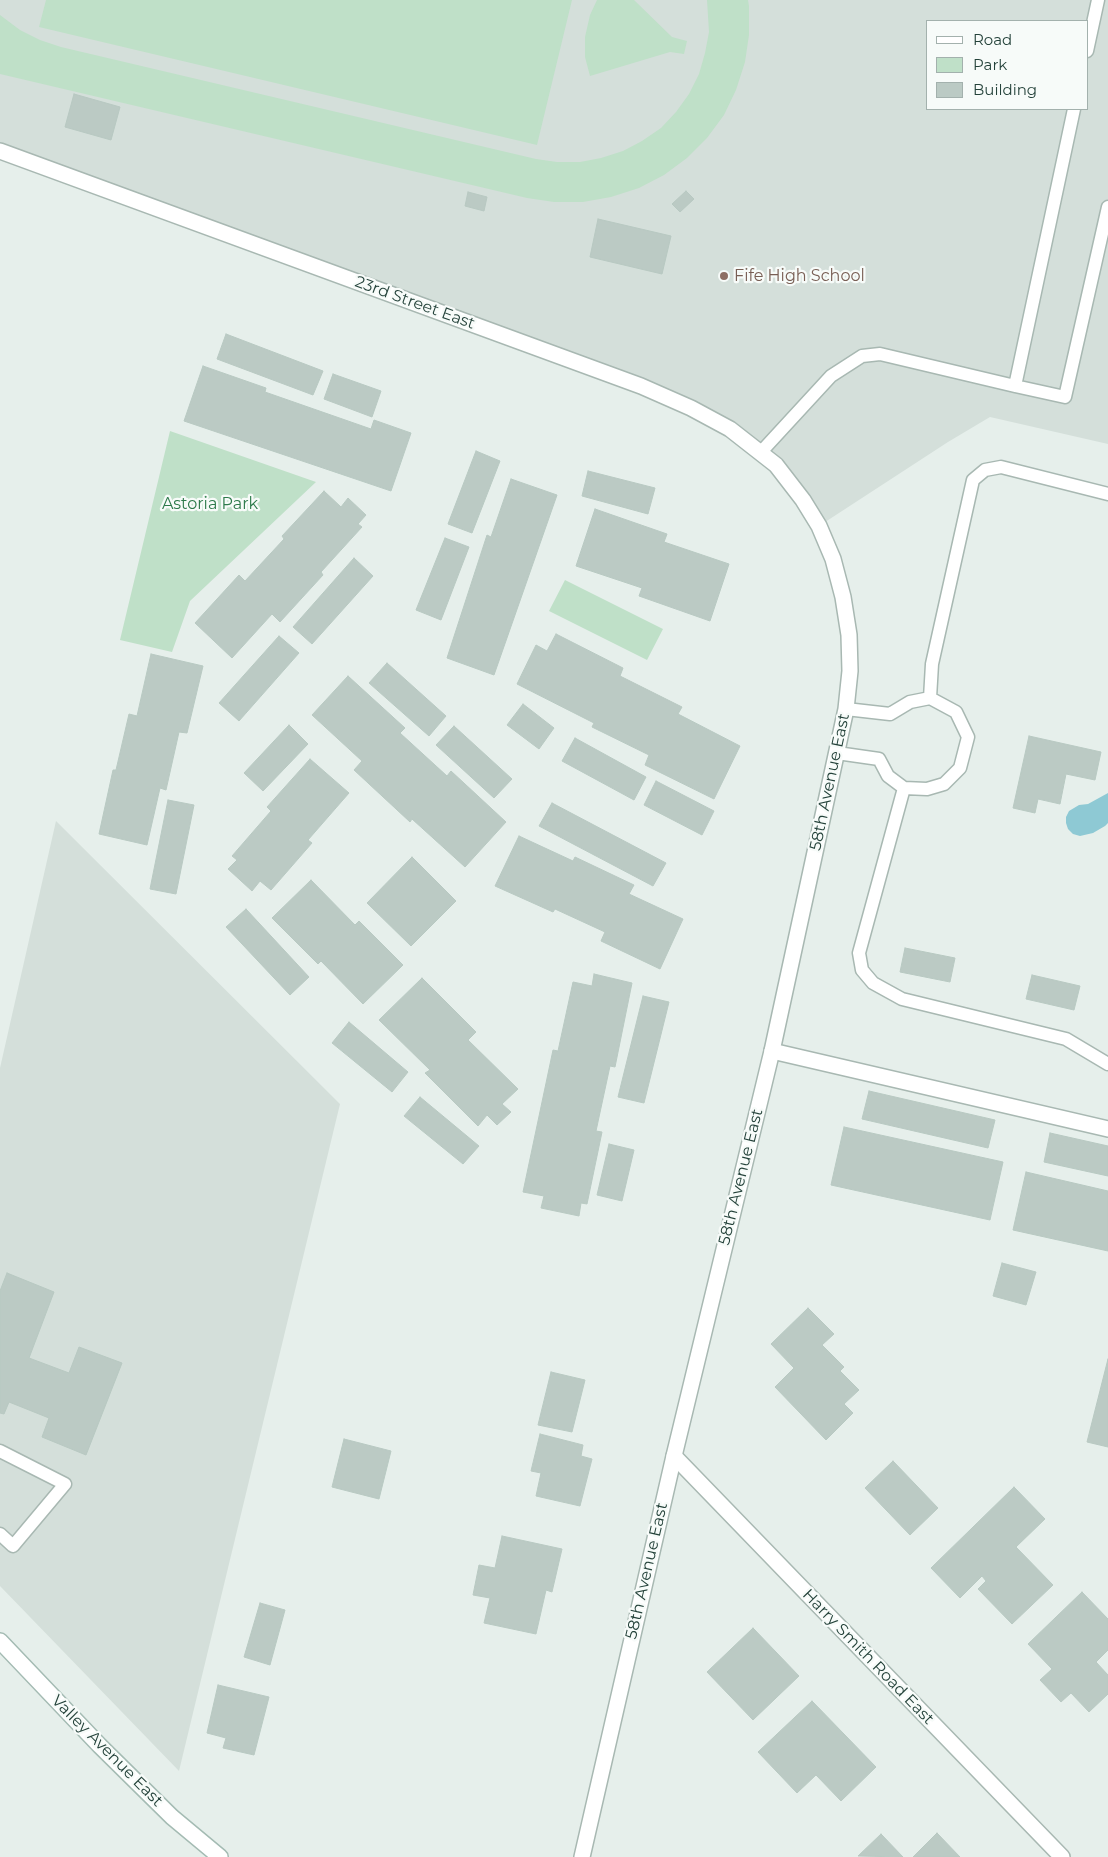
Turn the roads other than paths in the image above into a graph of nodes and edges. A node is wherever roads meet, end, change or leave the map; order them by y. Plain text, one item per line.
1 (1098, 0) edge
2 (1088, 46) edge
3 (1074, 110) edge
4 (0, 151) edge
5 (1108, 207) edge
6 (1015, 386) junction
7 (761, 452) junction
8 (1108, 494) edge
9 (803, 500) joint
10 (930, 698) junction
11 (846, 710) junction
12 (837, 753) junction
13 (904, 788) junction
14 (772, 1051) junction
15 (1108, 1064) edge
16 (1108, 1129) edge
17 (0, 1452) edge
18 (674, 1456) junction
19 (0, 1534) edge
20 (0, 1641) edge
21 (220, 1857) edge
22 (582, 1857) edge
23 (1062, 1857) edge

1 - 2 lane
3 - 6 lane
4 - 7 street, 23rd Street East
5 - 6 lane
6 - 7 lane
7 - 9 street, 23rd Street East
8 - 10 lane
9 - 11 street, 58th Avenue East
10 - 11 lane
10 - 13 lane
11 - 12 street, 58th Avenue East
12 - 13 lane
12 - 14 street, 58th Avenue East
13 - 15 lane
14 - 16 street
14 - 18 street, 58th Avenue East
17 - 19 lane
18 - 22 street, 58th Avenue East
18 - 23 street, Harry Smith Road East
20 - 21 street, Valley Avenue East

